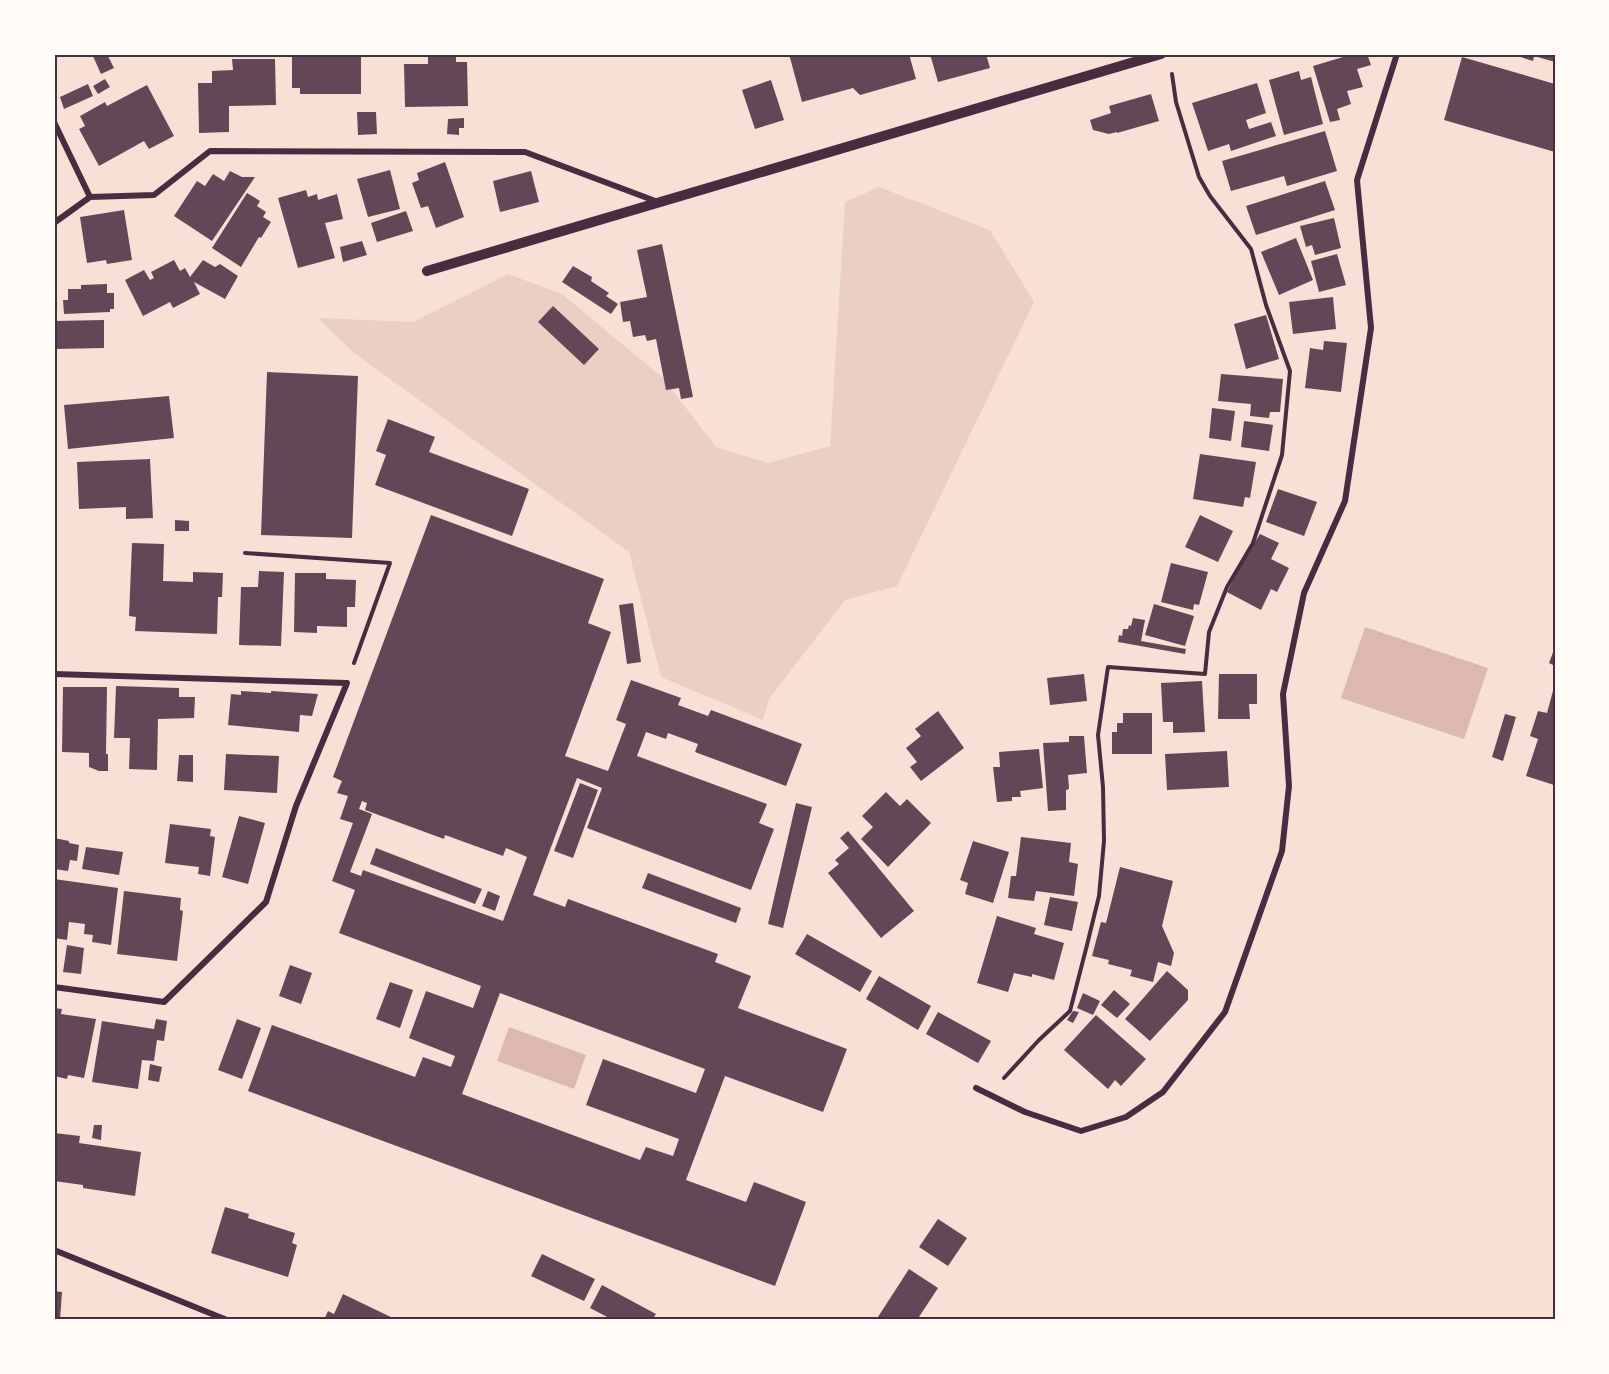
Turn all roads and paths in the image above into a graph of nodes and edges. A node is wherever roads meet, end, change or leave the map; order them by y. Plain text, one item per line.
1 (1161, 54) edge
2 (1396, 54) edge
3 (1173, 63) dead end
4 (54, 122) edge
5 (90, 197) junction
6 (658, 202) junction
7 (54, 223) edge
8 (427, 272) dead end
9 (245, 553) dead end
10 (54, 674) edge
11 (347, 683) junction
12 (54, 987) edge
13 (976, 1088) dead end
14 (989, 1095) junction
15 (54, 1250) edge
16 (228, 1320) edge

1 - 6 street
2 - 14 street
3 - 14 path
4 - 5 street
5 - 6 street
5 - 7 street
6 - 8 street
9 - 11 path
10 - 11 street
11 - 12 street
13 - 14 street
15 - 16 street

